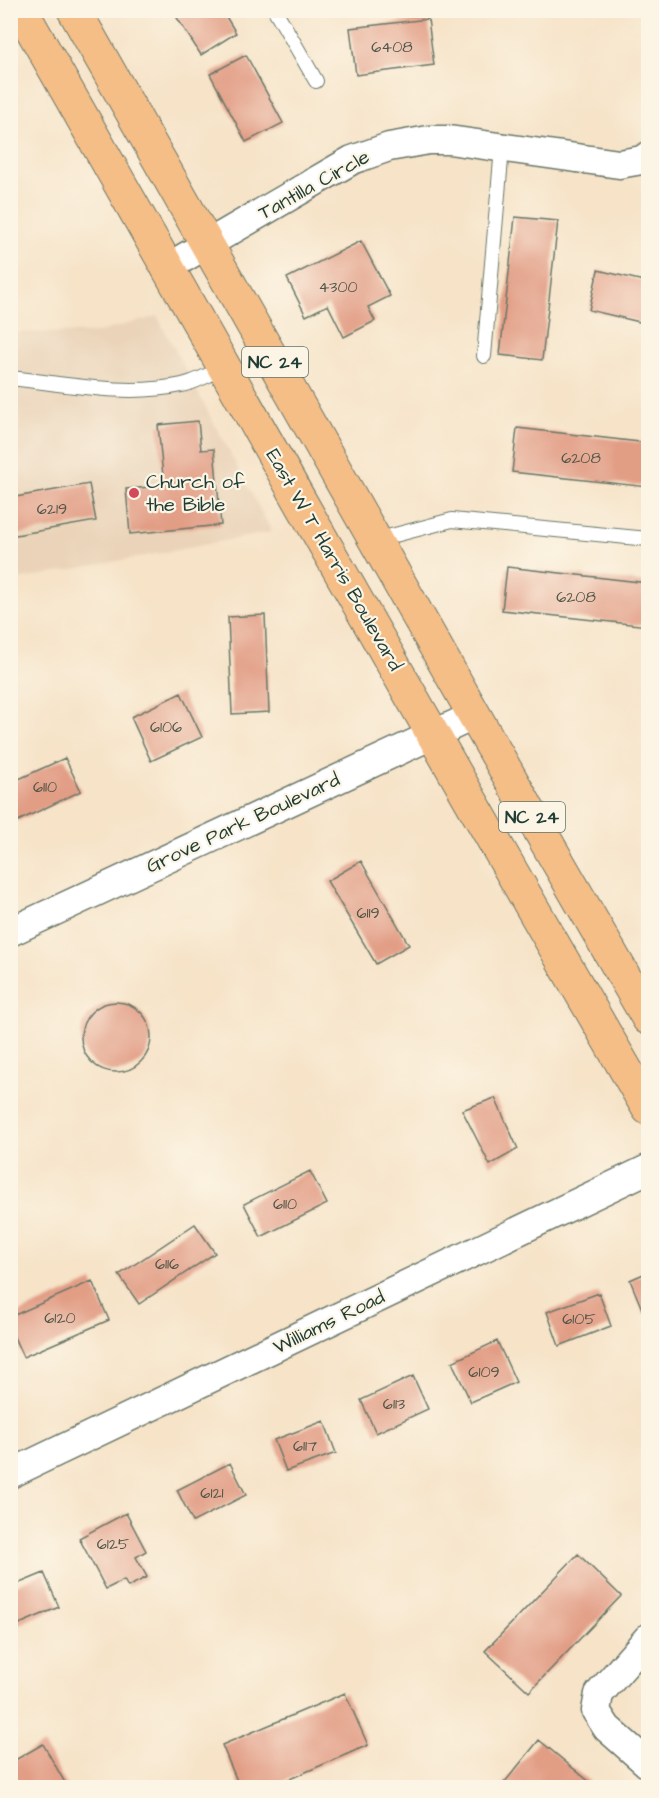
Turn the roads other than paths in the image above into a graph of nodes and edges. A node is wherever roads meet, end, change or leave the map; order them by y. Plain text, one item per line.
1 (21, 10) edge
2 (74, 10) edge
3 (275, 10) edge
4 (316, 81) dead end
5 (502, 148) junction
6 (648, 156) edge
7 (208, 244) junction
8 (168, 267) junction
9 (484, 356) dead end
10 (225, 368) junction
11 (10, 378) edge
12 (648, 539) edge
13 (376, 540) junction
14 (475, 715) junction
15 (434, 734) junction
16 (10, 932) edge
17 (648, 1018) edge
18 (648, 1108) edge
19 (648, 1169) edge
20 (10, 1474) edge
21 (648, 1638) edge
22 (648, 1764) edge

1 - 8 main road, East W T Harris Boulevard / NC 24
2 - 7 main road, NC 24
3 - 4 lane
5 - 6 street, Tantilla Circle
5 - 7 street, Tantilla Circle
5 - 9 lane
7 - 8 street, Tantilla Circle
7 - 13 main road, NC 24
8 - 10 main road, East W T Harris Boulevard / NC 24
10 - 11 lane
10 - 15 main road, East W T Harris Boulevard / NC 24
12 - 13 lane
13 - 14 main road, NC 24
14 - 15 street, Grove Park Boulevard
14 - 17 main road, NC 24
15 - 16 street, Grove Park Boulevard
15 - 18 main road, East W T Harris Boulevard / NC 24
19 - 20 street, Williams Road
21 - 22 street

